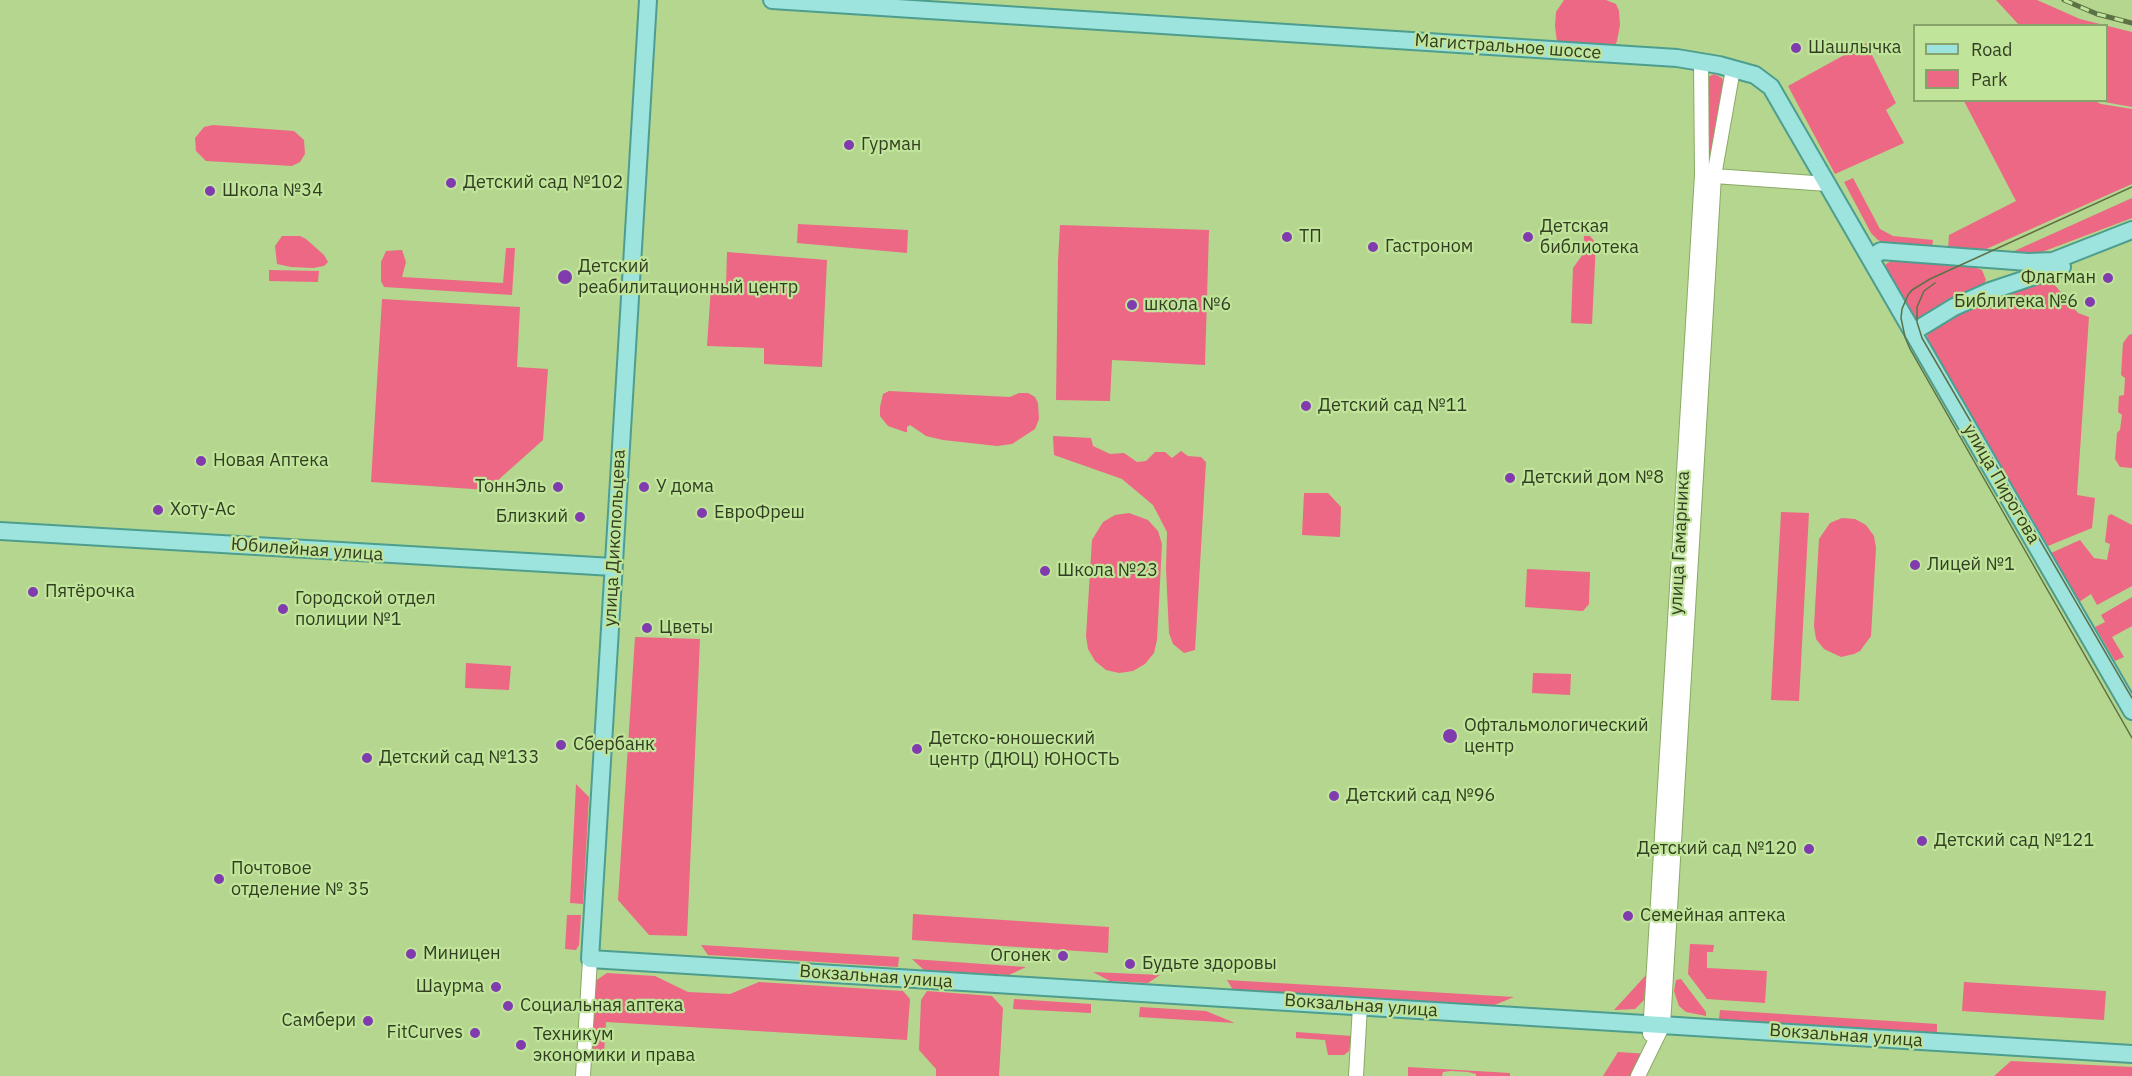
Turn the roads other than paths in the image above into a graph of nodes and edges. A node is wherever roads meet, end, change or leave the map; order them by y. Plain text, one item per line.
1 (648, 0) edge
2 (772, 0) edge
3 (1701, 62) junction
4 (1733, 69) junction
5 (1701, 113) junction
6 (1725, 116) junction
7 (1714, 176) junction
8 (1828, 184) junction
9 (2132, 230) edge
10 (2132, 241) edge
11 (1870, 258) junction
12 (1984, 260) junction
13 (1990, 291) junction
14 (1913, 332) junction
15 (0, 531) edge
16 (613, 567) junction
17 (2132, 711) edge
18 (590, 959) junction
19 (1360, 1006) junction
20 (1657, 1024) junction
21 (2132, 1054) edge
22 (583, 1076) edge
23 (1356, 1076) edge
24 (1638, 1076) edge

1 - 16 main road, улица Дикопольцева
2 - 3 main road, Магистральное шоссе
3 - 4 main road, Магистральное шоссе
3 - 5 street, улица Гамарника
4 - 6 street, улица Гамарника
4 - 8 main road, Магистральное шоссе
5 - 6 street
5 - 20 street, улица Гамарника
6 - 7 street, улица Гамарника
7 - 8 street
7 - 20 street, улица Гамарника
8 - 11 main road, Магистральное шоссе
9 - 12 main road
10 - 13 main road
11 - 12 main road
11 - 14 main road, улица Пирогова
12 - 13 main road
13 - 14 main road
14 - 17 main road, улица Пирогова
15 - 16 main road, Юбилейная улица
16 - 18 main road, улица Дикопольцева
18 - 19 main road, Вокзальная улица
18 - 22 street, улица Дикопольцева
19 - 20 main road, Вокзальная улица
19 - 23 street
20 - 21 main road, Вокзальная улица
20 - 24 street

